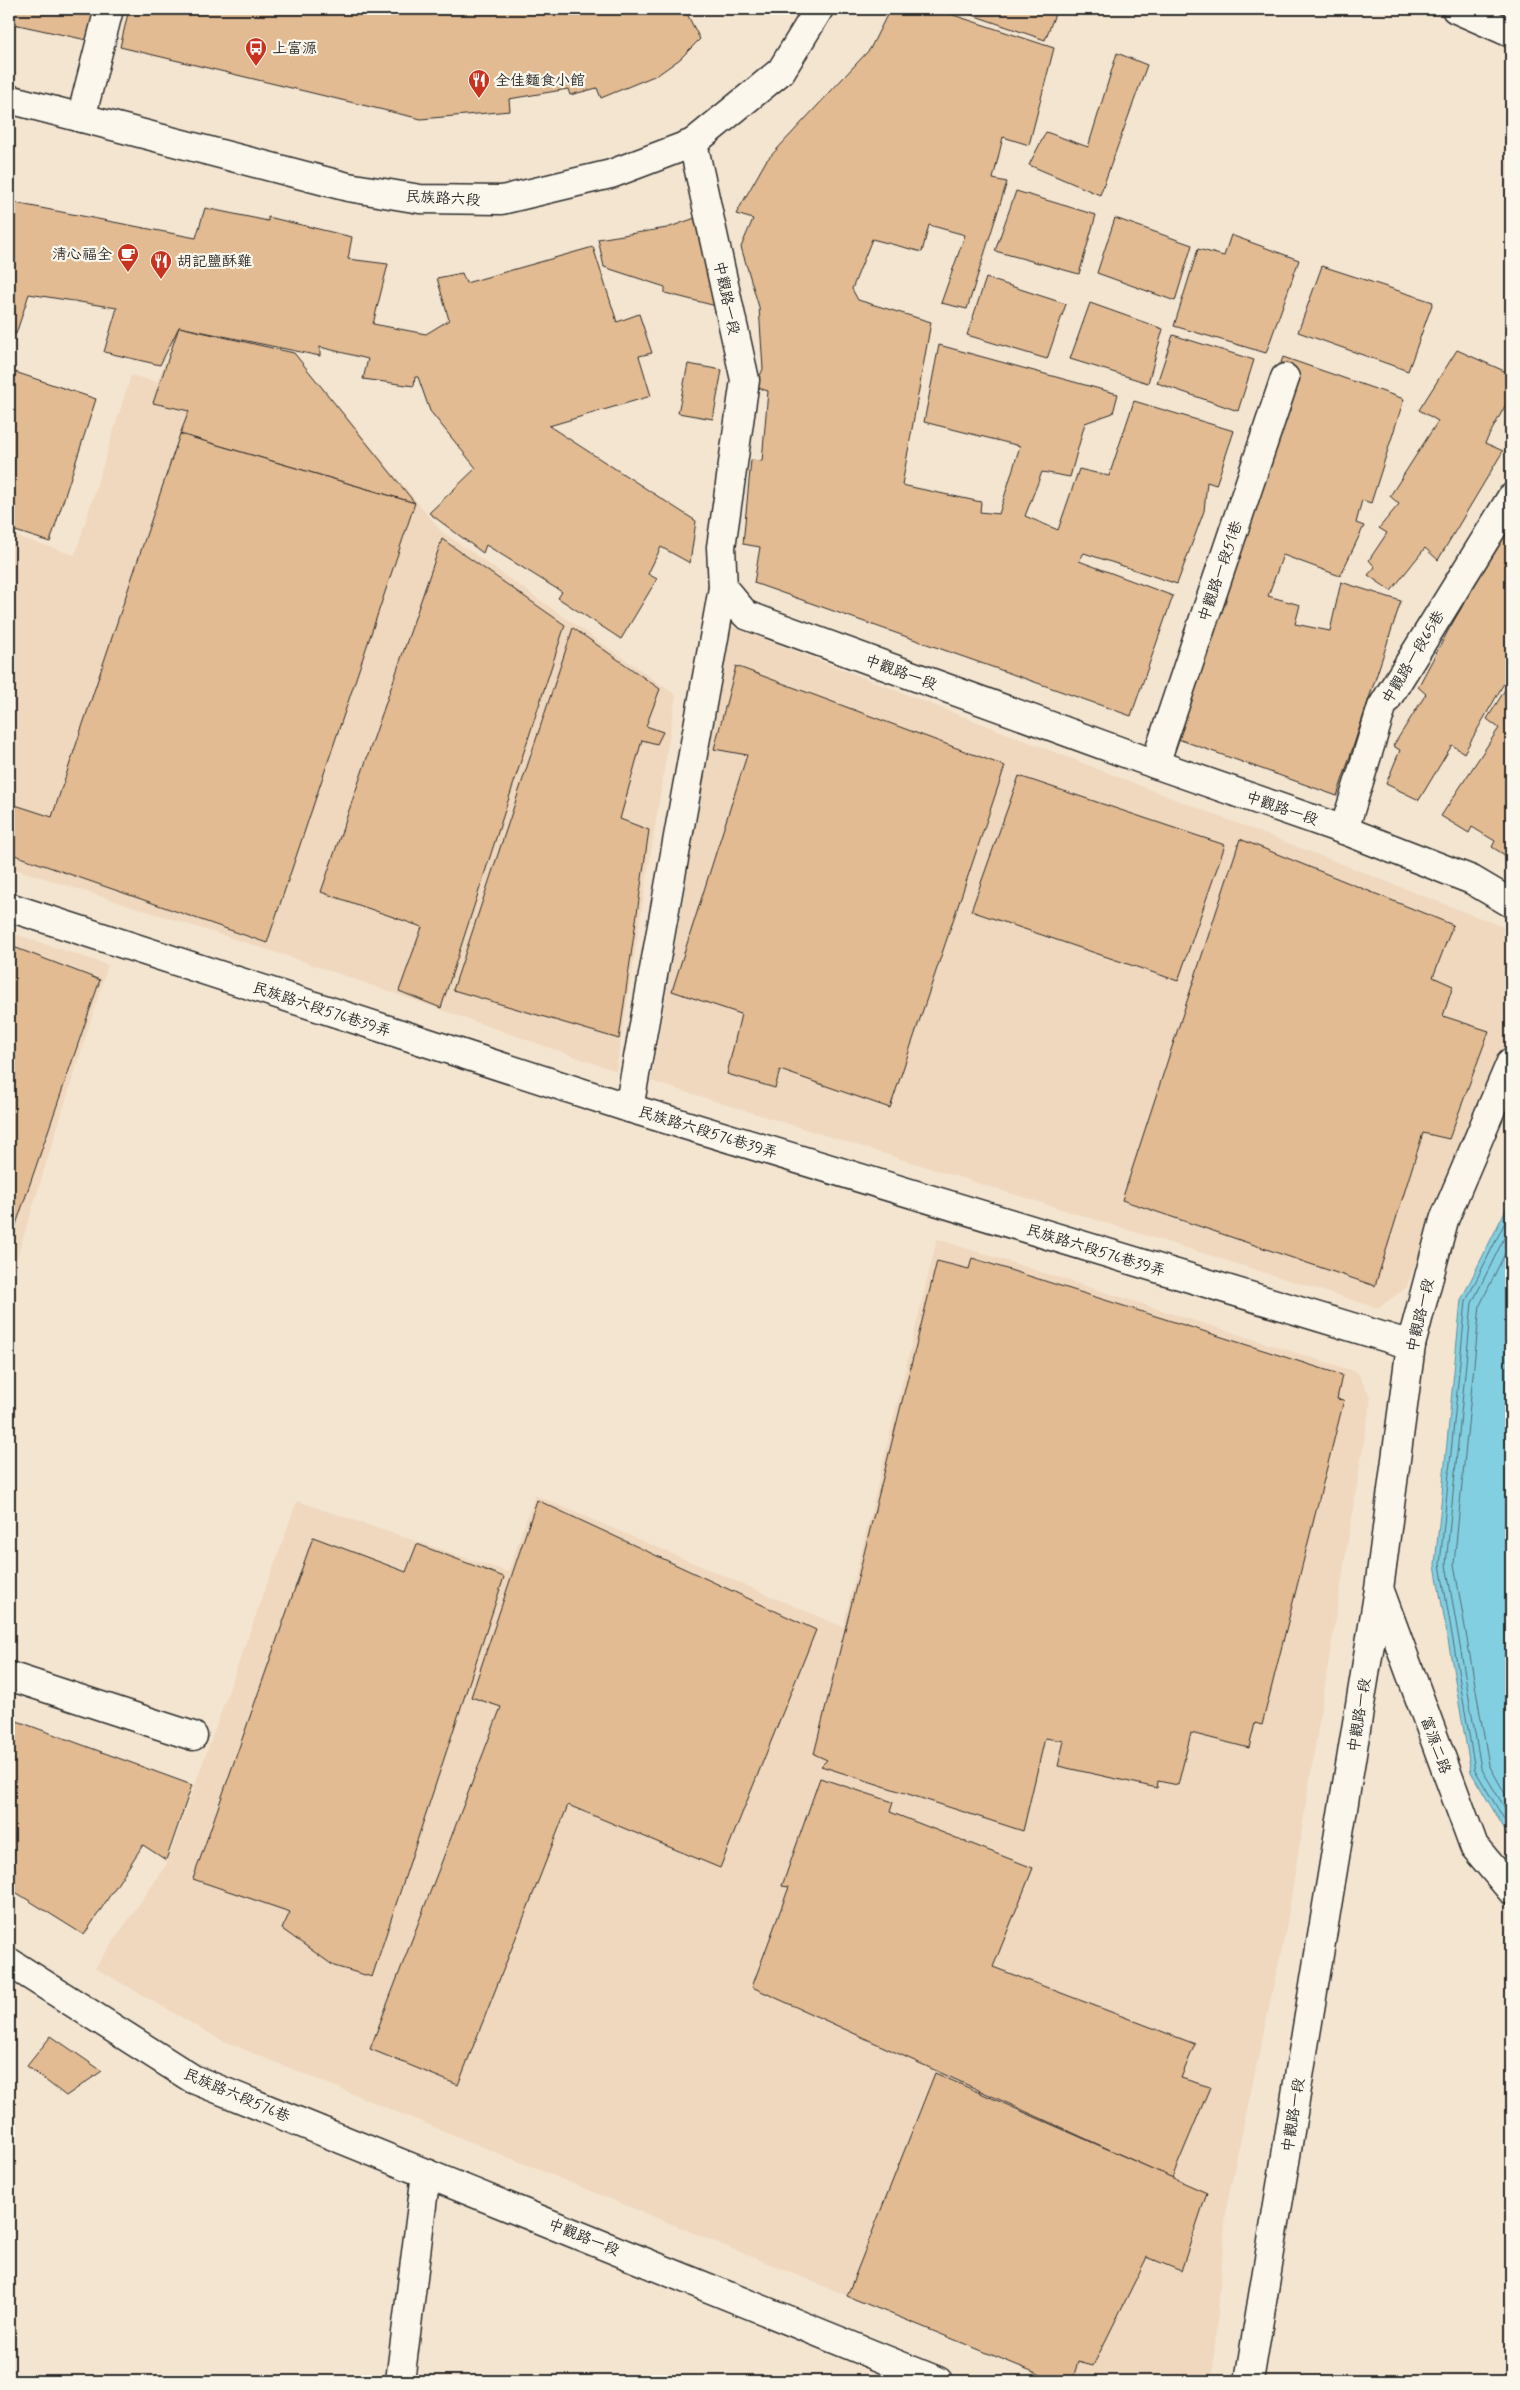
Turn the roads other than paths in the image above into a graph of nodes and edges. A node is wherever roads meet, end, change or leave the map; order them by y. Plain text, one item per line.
1 (109, 9) edge
2 (819, 9) edge
3 (1456, 9) edge
4 (1511, 33) edge
5 (9, 100) edge
6 (81, 118) junction
7 (693, 143) junction
8 (1285, 378) dead end
9 (1511, 498) edge
10 (723, 588) junction
11 (1155, 764) junction
12 (1344, 830) junction
13 (1511, 903) edge
14 (9, 907) edge
15 (1511, 1062) edge
16 (629, 1108) junction
17 (1411, 1345) junction
18 (1380, 1589) junction
19 (9, 1676) edge
20 (193, 1736) dead end
21 (1511, 1890) edge
22 (9, 1962) edge
23 (426, 2173) junction
24 (400, 2381) edge
25 (938, 2381) edge
26 (1249, 2381) edge

1 - 6 street
2 - 7 street, 民族路六段
3 - 4 street
5 - 6 street, 民族路六段
6 - 7 street, 民族路六段
7 - 10 street, 中觀路一段
8 - 11 street, 中觀路一段51巷
9 - 12 street, 中觀路一段65巷
10 - 11 street, 中觀路一段
10 - 16 street
11 - 12 street, 中觀路一段
12 - 13 street, 中觀路一段
14 - 16 street, 民族路六段576巷39弄
15 - 17 street, 中觀路一段
16 - 17 street, 民族路六段576巷39弄
17 - 18 street, 中觀路一段
18 - 21 street, 富源二路
18 - 26 street, 中觀路一段
19 - 20 street
22 - 23 street, 民族路六段576巷
23 - 24 street
23 - 25 street, 中觀路一段

